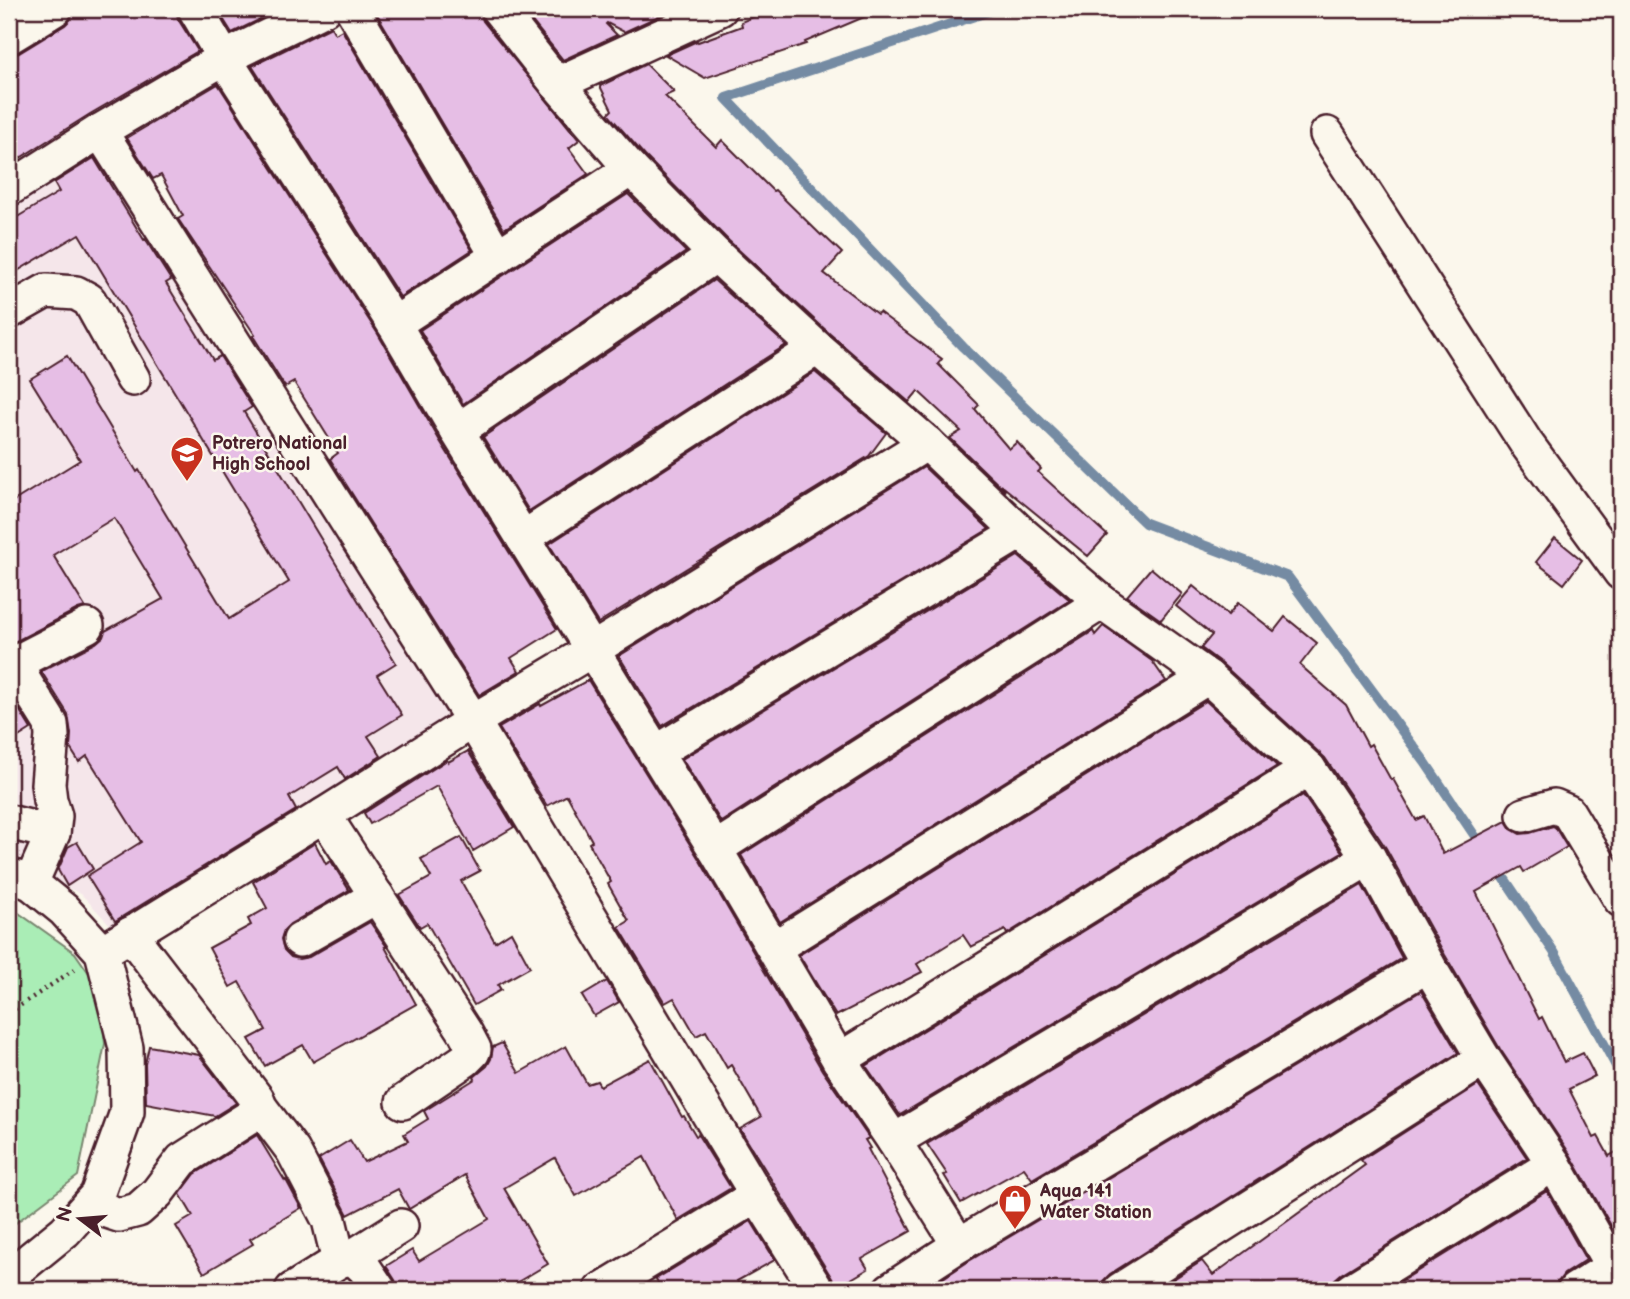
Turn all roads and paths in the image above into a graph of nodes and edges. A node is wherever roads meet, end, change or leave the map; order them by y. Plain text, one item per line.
1 (55, 9) edge
2 (195, 9) edge
3 (324, 9) edge
4 (352, 9) edge
5 (498, 9) edge
6 (720, 9) edge
7 (9, 37) edge
8 (224, 58) junction
9 (556, 83) junction
10 (100, 131) junction
11 (1327, 134) dead end
12 (631, 170) junction
13 (9, 189) edge
14 (716, 254) junction
15 (498, 257) junction
16 (9, 312) edge
17 (394, 324) junction
18 (817, 348) junction
19 (134, 379) dead end
20 (457, 431) junction
21 (927, 443) junction
22 (1020, 532) junction
23 (523, 538) junction
24 (1621, 573) edge
25 (1102, 602) junction
26 (87, 626) dead end
27 (592, 650) junction
28 (1208, 677) junction
29 (473, 721) junction
30 (655, 753) junction
31 (1309, 769) junction
32 (324, 815) junction
33 (1524, 815) dead end
34 (9, 822) edge
35 (53, 833) junction
36 (715, 849) junction
37 (1369, 858) junction
38 (20, 879) edge
39 (377, 896) junction
40 (1621, 900) edge
41 (130, 934) junction
42 (300, 940) dead end
43 (774, 948) junction
44 (102, 952) junction
45 (1428, 965) junction
46 (9, 1013) edge
47 (1484, 1059) junction
48 (839, 1060) junction
49 (403, 1102) dead end
50 (260, 1107) junction
51 (894, 1141) junction
52 (1554, 1164) junction
53 (757, 1195) junction
54 (89, 1205) junction
55 (401, 1226) dead end
56 (959, 1245) junction
57 (345, 1259) junction
58 (1616, 1275) edge
59 (18, 1277) edge
60 (292, 1290) edge
61 (379, 1290) edge
62 (601, 1290) edge
63 (817, 1290) edge
64 (890, 1290) edge
65 (1120, 1290) edge
66 (1351, 1290) edge
67 (1575, 1290) edge

1 - 7 street
2 - 8 street
3 - 8 street
4 - 15 street
5 - 9 street
6 - 9 street
8 - 10 street
8 - 17 street
9 - 12 street
10 - 13 street
10 - 29 street
11 - 24 street
12 - 14 street
12 - 15 street
14 - 18 street
14 - 20 street
15 - 17 street
16 - 19 street
17 - 20 street
18 - 21 street
18 - 23 street
20 - 23 street
21 - 22 street
21 - 27 street
22 - 25 street
22 - 30 street
23 - 27 street
25 - 28 street
25 - 36 street
26 - 35 street
27 - 29 street
27 - 30 street
28 - 31 street
28 - 43 street
29 - 32 street
29 - 53 street
30 - 36 street
31 - 37 street
31 - 48 street
32 - 39 street
32 - 41 street
33 - 40 street
34 - 35 street
35 - 38 street
36 - 43 street
37 - 45 street
37 - 51 street
38 - 44 street
39 - 42 street
39 - 49 street
41 - 44 street
41 - 50 street
43 - 48 street
44 - 46 path
44 - 54 street
45 - 47 street
45 - 56 street
47 - 52 street
47 - 65 street
48 - 51 street
50 - 54 street
50 - 57 street
51 - 56 street
52 - 58 street
52 - 66 street
53 - 62 street
53 - 63 street
54 - 59 street
55 - 57 street
56 - 64 street
57 - 60 street
57 - 61 street
58 - 67 street

